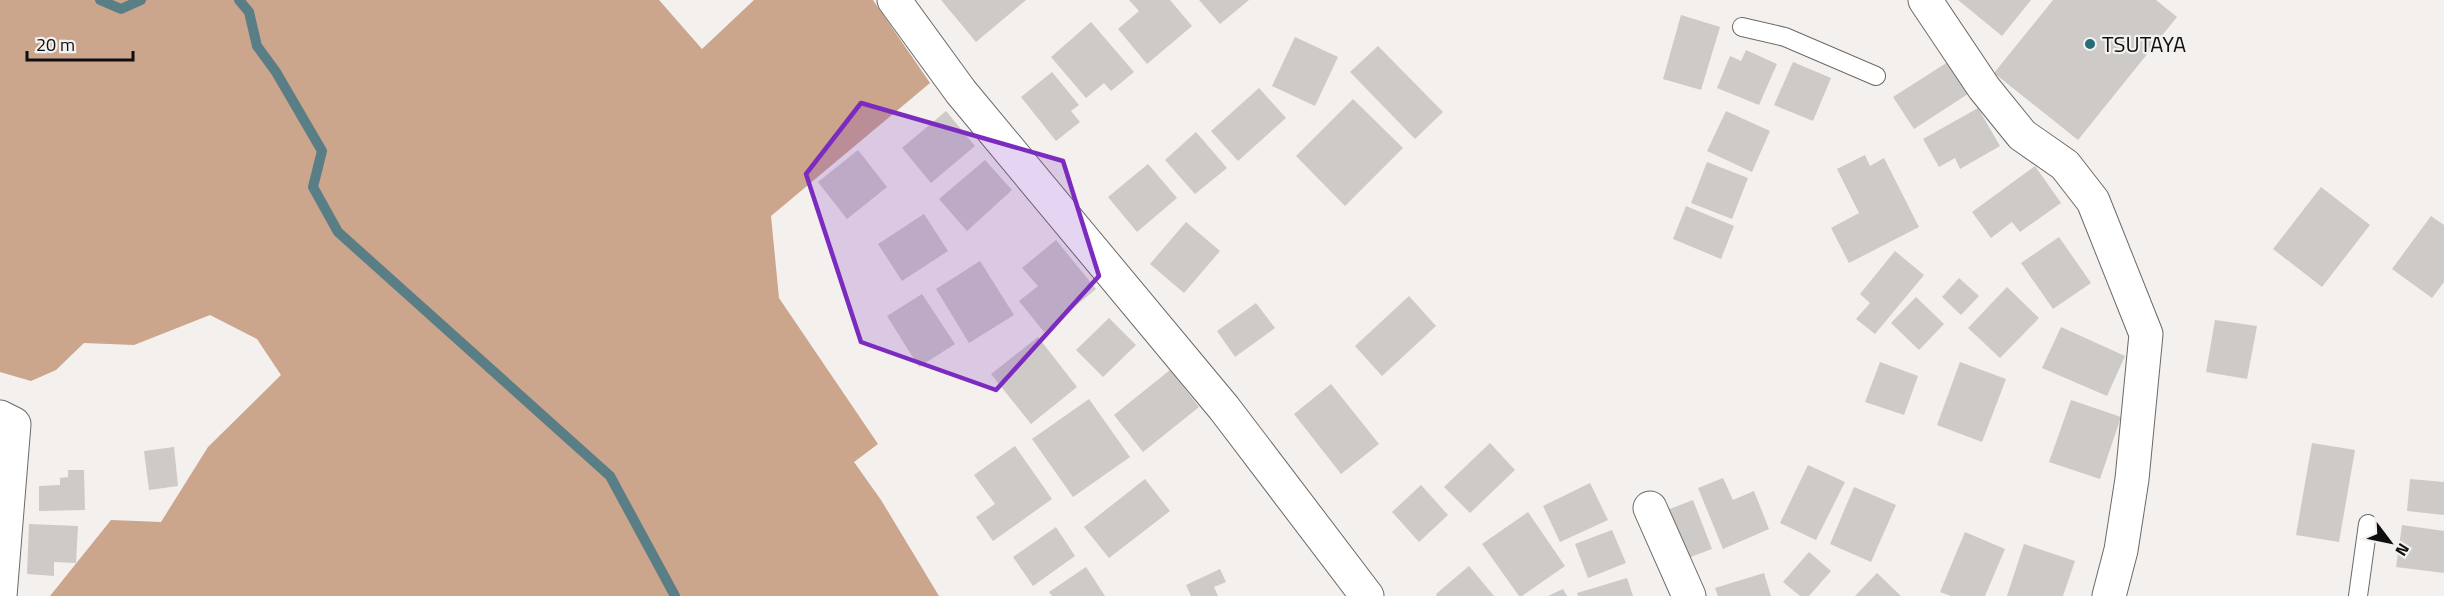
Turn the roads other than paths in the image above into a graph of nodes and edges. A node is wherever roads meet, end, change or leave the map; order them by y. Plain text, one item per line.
1 (894, 0) edge
2 (1925, 0) edge
3 (1742, 27) dead end
4 (1876, 76) dead end
5 (0, 417) edge
6 (1650, 508) dead end
7 (2368, 524) dead end
8 (0, 596) edge
9 (1367, 596) edge
10 (1689, 596) edge
11 (2109, 596) edge
12 (2358, 596) edge

1 - 9 street
2 - 11 street
3 - 4 lane
5 - 8 street
6 - 10 street
7 - 12 lane

